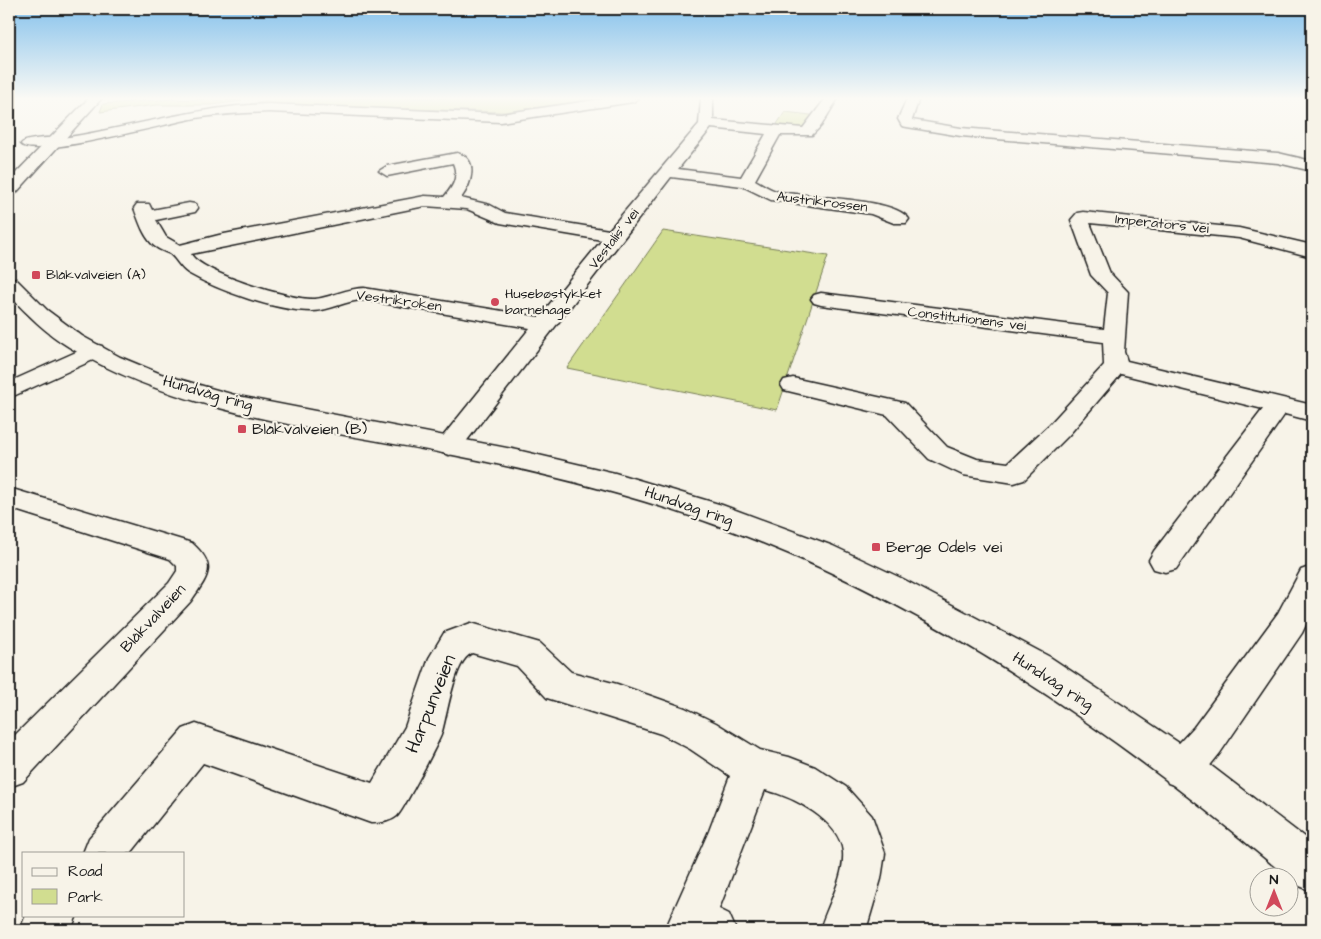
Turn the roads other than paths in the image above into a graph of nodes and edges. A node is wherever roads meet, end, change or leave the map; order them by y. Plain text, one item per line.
1 (29, 142) edge
2 (49, 142) edge
3 (52, 142) edge
4 (692, 142) edge
5 (769, 142) edge
6 (1079, 142) edge
7 (1312, 166) edge
8 (387, 171) dead end
9 (668, 172) junction
10 (746, 182) junction
11 (9, 190) edge
12 (450, 201) junction
13 (189, 208) dead end
14 (900, 219) dead end
15 (614, 236) junction
16 (180, 251) junction
17 (1312, 251) edge
18 (9, 283) edge
19 (821, 299) dead end
20 (544, 324) junction
21 (1113, 337) junction
22 (94, 351) junction
23 (1116, 366) junction
24 (793, 385) dead end
25 (9, 391) edge
26 (1279, 405) junction
27 (1312, 413) edge
28 (449, 446) junction
29 (9, 498) edge
30 (1165, 560) dead end
31 (1312, 579) edge
32 (9, 768) edge
33 (753, 768) junction
34 (1182, 769) junction
35 (105, 852) edge
36 (1312, 870) edge
37 (53, 916) edge
38 (698, 926) edge
39 (43, 930) edge
40 (843, 930) edge

1 - 2 street
3 - 11 street
4 - 9 street, Vestalis' vei
5 - 10 street
6 - 7 street
8 - 12 street
9 - 10 street, Austrikrossen
9 - 15 street, Vestalis' vei
10 - 14 street, Austrikrossen
12 - 15 street
12 - 16 street
13 - 16 street, Vestrikroken
15 - 20 street, Vestalis' vei
16 - 20 street, Vestrikroken
17 - 21 street, Imperators vei
18 - 22 street, Hundvåg ring
19 - 21 street, Constitutionens vei
20 - 28 street, Vestalis' vei
21 - 23 street
22 - 25 street
22 - 28 street, Hundvåg ring
23 - 24 street
23 - 26 street
26 - 27 street
26 - 30 street
28 - 34 street, Hundvåg ring
29 - 32 street, Blåkvalveien
31 - 34 street
33 - 35 street, Harpunveien
33 - 38 street
33 - 40 street, Harpunveien
34 - 36 street, Hundvåg ring
37 - 39 street

